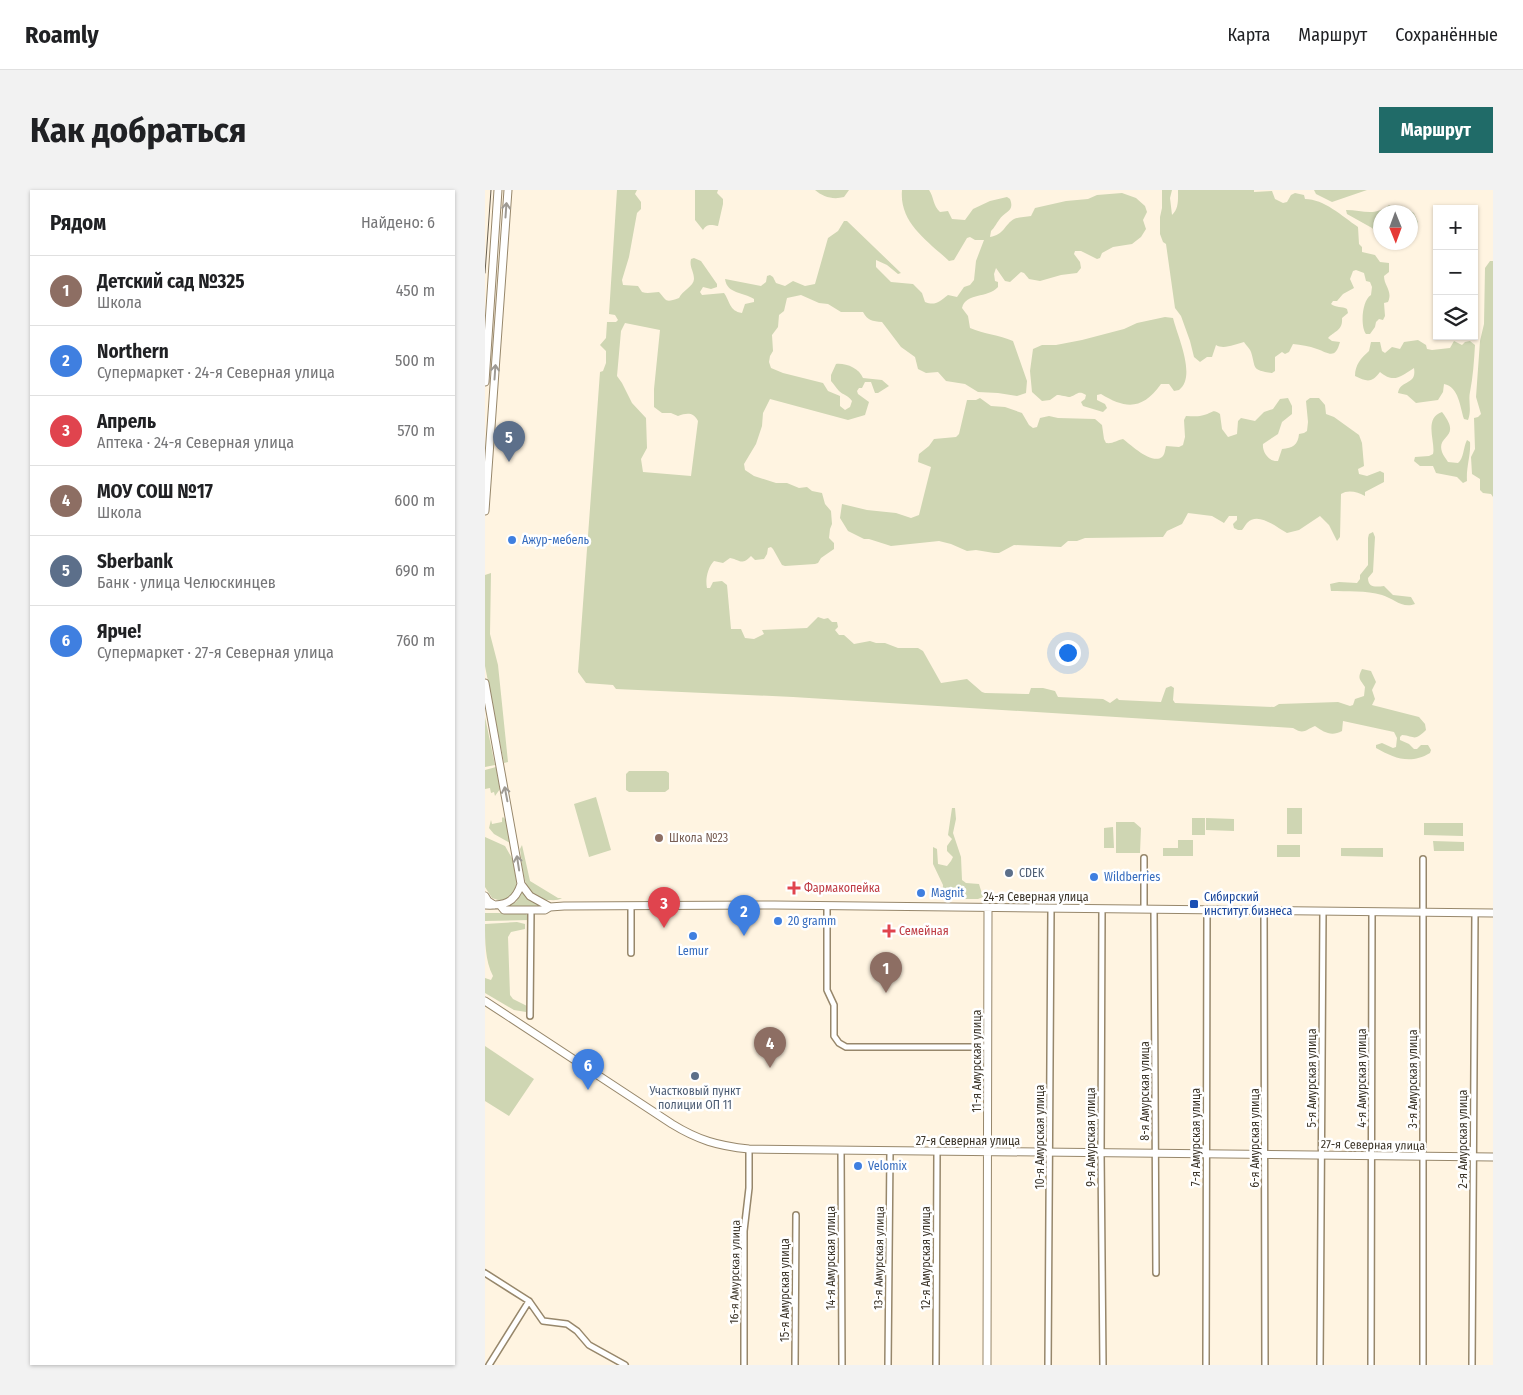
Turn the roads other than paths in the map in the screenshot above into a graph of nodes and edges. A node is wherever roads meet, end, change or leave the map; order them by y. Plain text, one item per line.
1 (498, 190) edge
2 (508, 190) edge
3 (496, 229) junction
4 (505, 230) junction
5 (489, 327) junction
6 (498, 327) junction
7 (485, 382) edge
8 (486, 491) edge
9 (485, 511) edge
10 (485, 683) edge
11 (485, 692) edge
12 (485, 707) edge
13 (490, 714) junction
14 (1144, 858) dead end
15 (1423, 859) dead end
16 (521, 884) junction
17 (485, 896) edge
18 (485, 905) edge
19 (497, 905) junction
20 (550, 906) junction
21 (631, 906) junction
22 (827, 906) junction
23 (988, 908) junction
24 (1051, 908) junction
25 (1102, 909) junction
26 (1144, 909) junction
27 (531, 910) junction
28 (1155, 910) junction
29 (1207, 910) junction
30 (1264, 911) junction
31 (1323, 911) junction
32 (1372, 912) junction
33 (1423, 912) junction
34 (1475, 913) junction
35 (1493, 913) edge
36 (631, 953) dead end
37 (485, 1002) edge
38 (530, 1016) dead end
39 (988, 1047) junction
40 (749, 1149) junction
41 (841, 1151) junction
42 (891, 1151) junction
43 (937, 1152) junction
44 (988, 1152) junction
45 (1051, 1153) junction
46 (1101, 1153) junction
47 (1155, 1154) junction
48 (1206, 1154) junction
49 (1265, 1154) junction
50 (1321, 1155) junction
51 (1371, 1156) junction
52 (1423, 1156) junction
53 (1473, 1157) junction
54 (1493, 1157) edge
55 (796, 1215) dead end
56 (485, 1273) edge
57 (1156, 1273) dead end
58 (529, 1301) junction
59 (489, 1365) edge
60 (625, 1365) edge
61 (744, 1365) edge
62 (795, 1365) edge
63 (842, 1365) edge
64 (888, 1365) edge
65 (936, 1365) edge
66 (987, 1365) edge
67 (1048, 1365) edge
68 (1103, 1365) edge
69 (1206, 1365) edge
70 (1265, 1365) edge
71 (1320, 1365) edge
72 (1371, 1365) edge
73 (1423, 1365) edge
74 (1473, 1365) edge

1 - 3 main road
4 -> 2 main road
3 - 4 main road
3 - 5 main road
4 - 6 main road
5 - 6 main road
5 - 7 main road
8 -> 6 main road
8 - 9 main road
10 - 11 main road
11 - 13 main road
12 - 13 main road
16 -> 13 main road
14 - 26 street
15 - 33 street, 3-я Амурская улица
16 - 19 main road
16 - 20 main road, 24-я Северная улица
17 - 19 main road
18 - 19 main road, 24-я Северная улица
19 - 27 main road, 24-я Северная улица
20 - 21 main road, 24-я Северная улица
20 - 27 main road, 24-я Северная улица
21 - 22 main road, 24-я Северная улица
21 - 36 street
22 - 23 main road, 24-я Северная улица
22 - 39 street
23 - 24 main road, 24-я Северная улица
23 - 39 main road, 11-я Амурская улица
24 - 25 main road, 24-я Северная улица
24 - 45 street, 10-я Амурская улица
25 - 26 main road, 24-я Северная улица
25 - 46 street, 9-я Амурская улица
26 - 28 main road, 24-я Северная улица
27 - 38 street
28 - 29 main road, 24-я Северная улица
28 - 47 street, 8-я Амурская улица
29 - 30 main road, 24-я Северная улица
29 - 48 street, 7-я Амурская улица
30 - 31 main road, 24-я Северная улица
30 - 49 street, 6-я Амурская улица
31 - 32 main road, 24-я Северная улица
31 - 50 street, 5-я Амурская улица
32 - 33 main road, 24-я Северная улица
32 - 51 street, 4-я Амурская улица
33 - 34 main road, 24-я Северная улица
33 - 52 street, 3-я Амурская улица
34 - 35 main road, 24-я Северная улица
34 - 53 street, 2-я Амурская улица
37 - 40 main road, 27-я Северная улица
39 - 44 main road, 11-я Амурская улица
40 - 41 main road, 27-я Северная улица
40 - 61 street, 16-я Амурская улица
41 - 42 main road, 27-я Северная улица
41 - 63 street, 14-я Амурская улица
42 - 43 main road, 27-я Северная улица
42 - 64 street, 13-я Амурская улица
43 - 44 main road, 27-я Северная улица
43 - 65 street, 12-я Амурская улица
44 - 45 main road, 27-я Северная улица
44 - 66 main road, 11-я Амурская улица
45 - 46 main road, 27-я Северная улица
45 - 67 street, 10-я Амурская улица
46 - 47 main road, 27-я Северная улица
46 - 68 street, 9-я Амурская улица
47 - 48 main road, 27-я Северная улица
47 - 57 street, 8-я Амурская улица
48 - 49 main road, 27-я Северная улица
48 - 69 street, 7-я Амурская улица
49 - 50 main road, 27-я Северная улица
49 - 70 street, 6-я Амурская улица
50 - 51 main road, 27-я Северная улица
50 - 71 street, 5-я Амурская улица
51 - 52 main road, 27-я Северная улица
51 - 72 street, 4-я Амурская улица
52 - 53 main road, 27-я Северная улица
52 - 73 street, 3-я Амурская улица
53 - 54 main road, 27-я Северная улица
53 - 74 street, 2-я Амурская улица
55 - 62 street, 15-я Амурская улица
56 - 58 street
58 - 59 street
58 - 60 street

